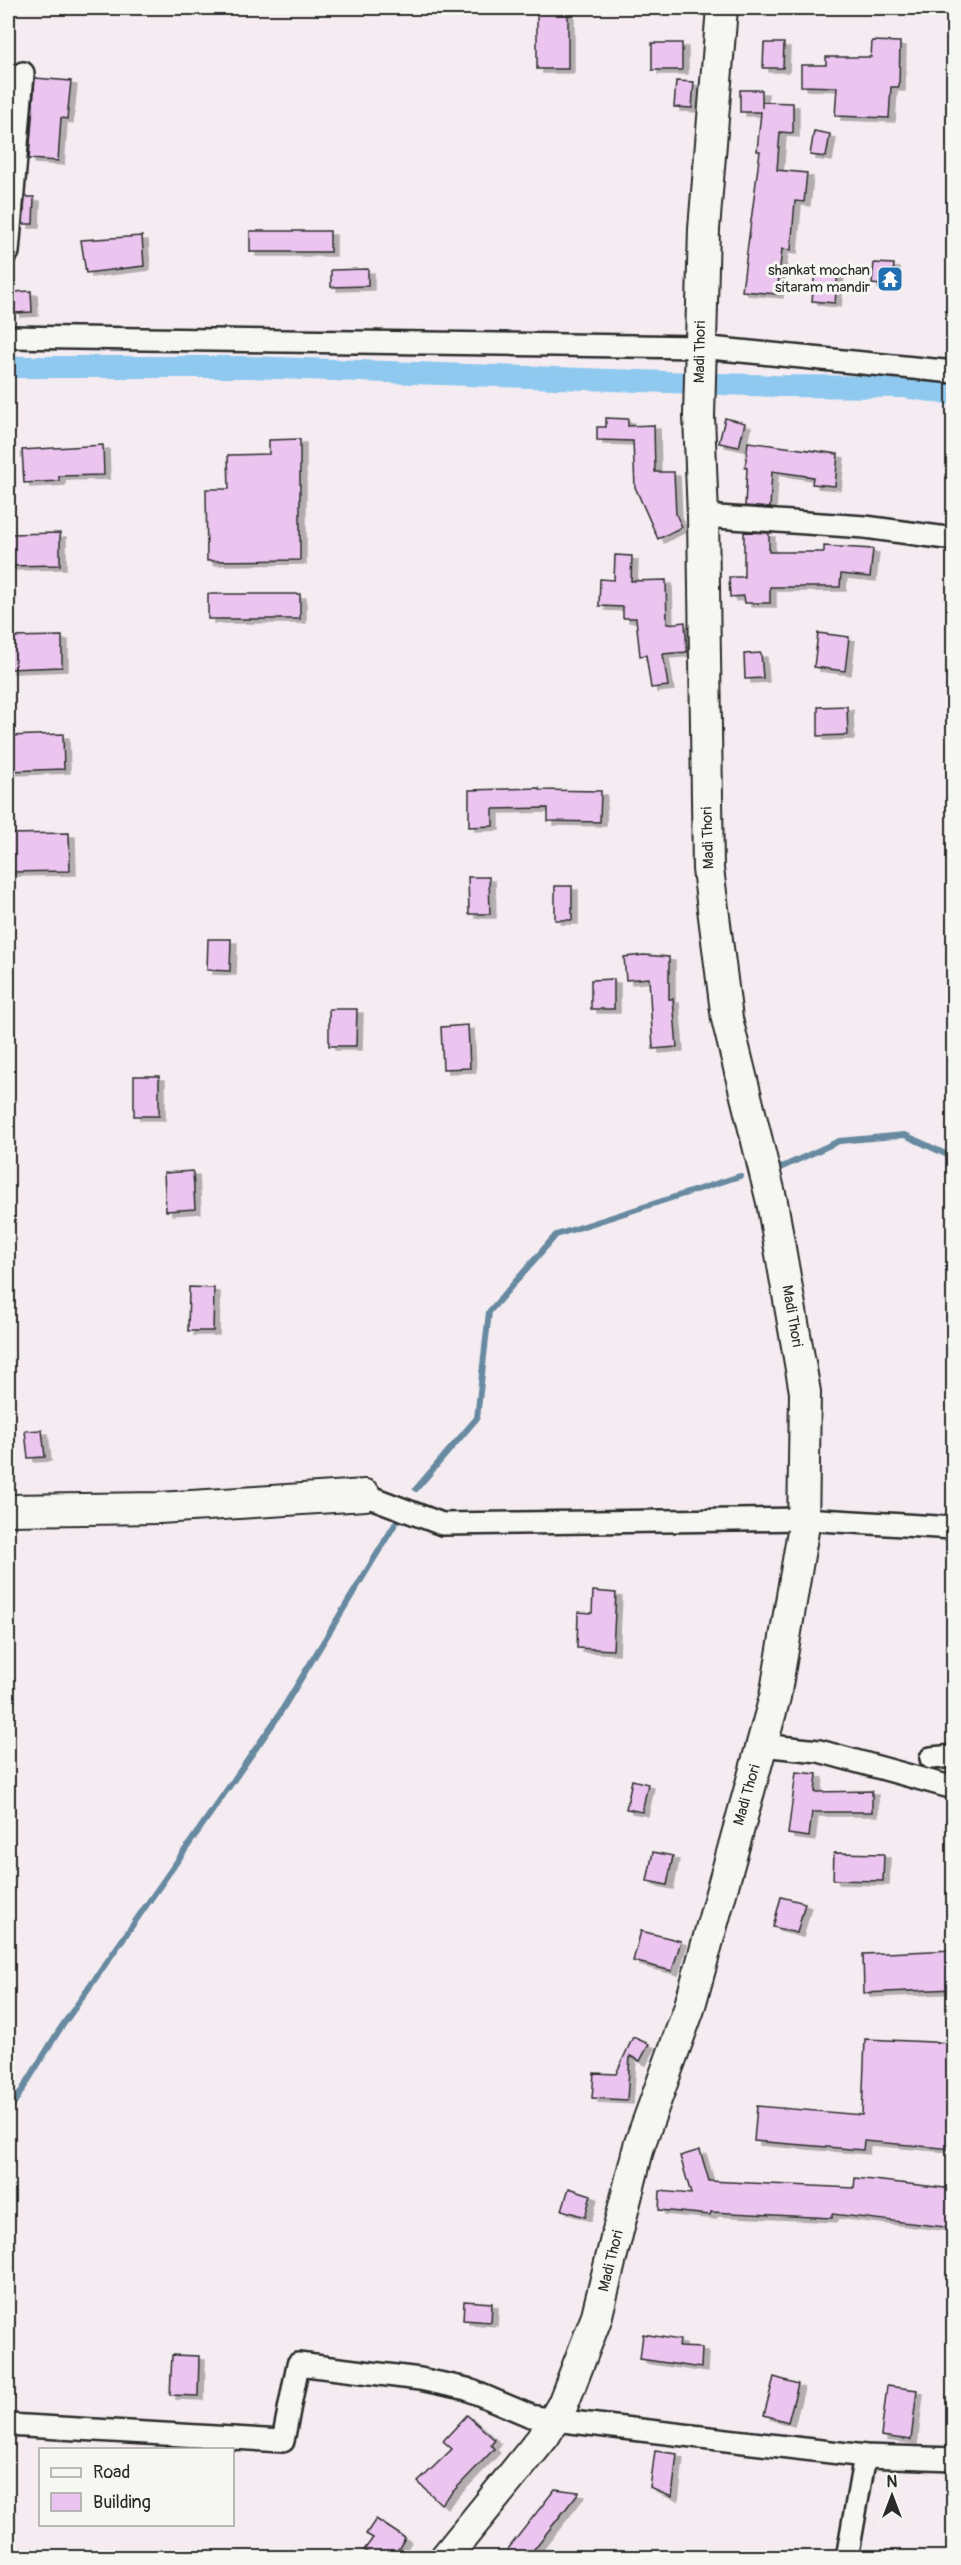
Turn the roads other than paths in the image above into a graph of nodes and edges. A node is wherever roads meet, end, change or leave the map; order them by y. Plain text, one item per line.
1 (722, 8) edge
2 (23, 73) dead end
3 (8, 252) edge
4 (8, 337) edge
5 (700, 356) junction
6 (954, 372) edge
7 (703, 516) junction
8 (954, 539) edge
9 (365, 1495) joint
10 (8, 1510) edge
11 (803, 1519) junction
12 (954, 1528) edge
13 (761, 1745) junction
14 (954, 1756) edge
15 (931, 1758) dead end
16 (954, 1788) edge
17 (554, 2420) junction
18 (8, 2425) edge
19 (865, 2456) junction
20 (954, 2459) edge
21 (445, 2558) edge
22 (848, 2558) edge

1 - 5 main road, Madi Thori
2 - 3 street
4 - 5 street
5 - 6 street
5 - 7 main road, Madi Thori
7 - 8 street
7 - 11 main road, Madi Thori
9 - 10 main road
9 - 11 street
11 - 12 street
11 - 13 main road, Madi Thori
13 - 16 street
13 - 17 main road, Madi Thori
14 - 15 street
17 - 18 street
17 - 19 street
17 - 21 main road, Madi Thori
19 - 20 street
19 - 22 street

